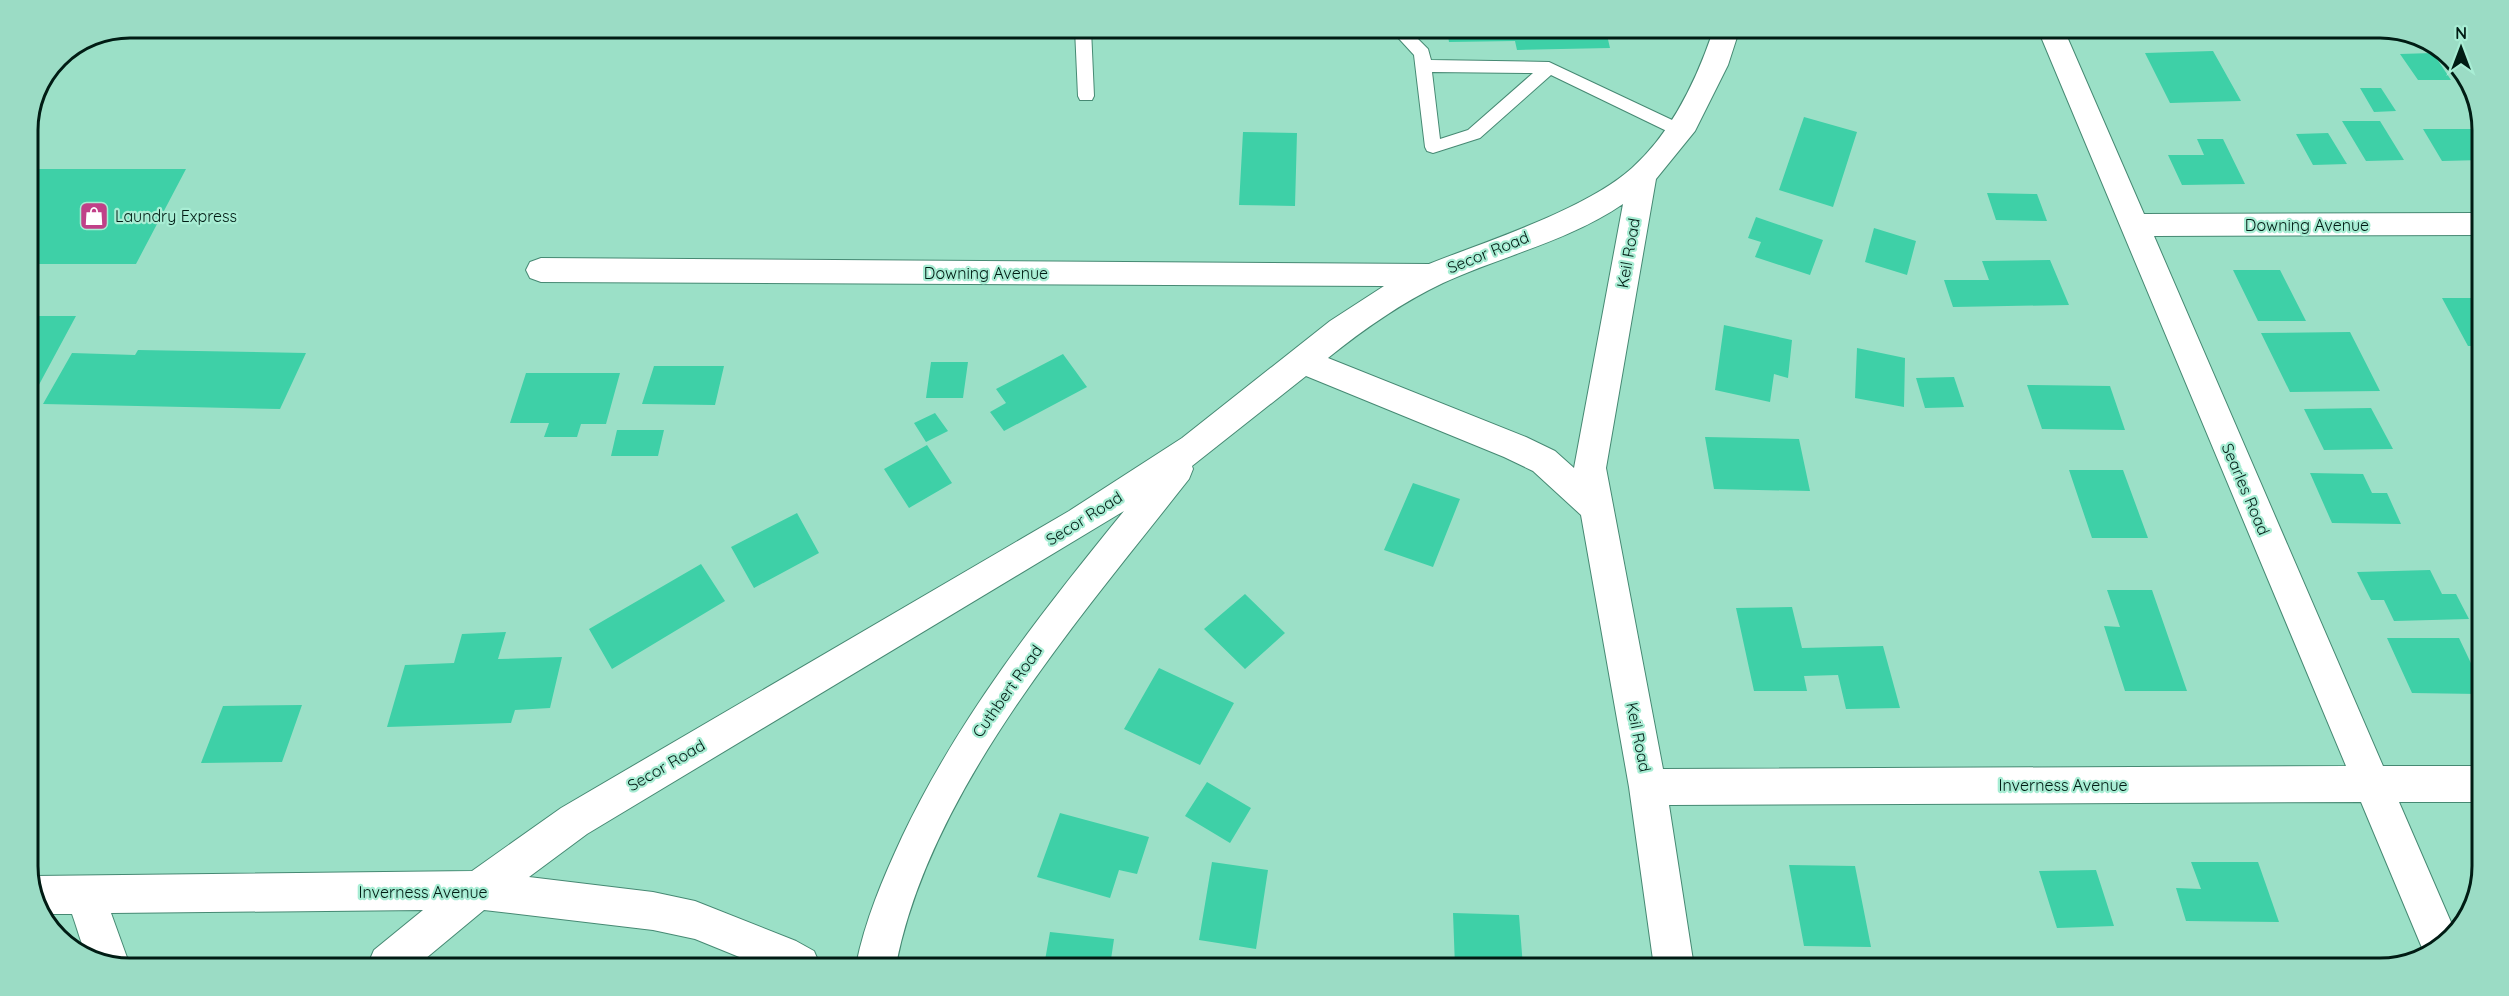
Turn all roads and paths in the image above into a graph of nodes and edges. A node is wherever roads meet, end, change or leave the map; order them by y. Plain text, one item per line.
1 (1083, 38) edge
2 (1407, 38) edge
3 (1724, 38) edge
4 (2055, 38) edge
5 (1423, 66) junction
6 (1549, 68) junction
7 (1086, 96) dead end
8 (1681, 131) junction
9 (1642, 176) junction
10 (2471, 224) edge
11 (2133, 225) junction
12 (541, 270) dead end
13 (1432, 275) junction
14 (1302, 361) junction
15 (1193, 448) junction
16 (1596, 508) junction
17 (2372, 784) junction
18 (2472, 784) edge
19 (1648, 787) junction
20 (478, 890) junction
21 (43, 895) edge
22 (85, 895) junction
23 (2438, 938) edge
24 (106, 955) edge
25 (395, 958) edge
26 (786, 958) edge
27 (878, 958) edge
28 (1673, 958) edge

1 - 7 lane
2 - 5 lane
3 - 8 street, Secor Road
4 - 11 street, Searles Road
5 - 6 lane
5 - 6 lane
6 - 8 lane
8 - 9 street, Secor Road
9 - 13 street, Secor Road
9 - 16 street, Keil Road
10 - 11 street, Downing Avenue
11 - 17 street, Searles Road
12 - 13 street, Downing Avenue
13 - 14 street, Secor Road
14 - 15 street, Secor Road
14 - 16 street
15 - 20 street, Secor Road
15 - 27 street, Cuthbert Road
16 - 19 street, Keil Road
17 - 18 street, Inverness Avenue
17 - 19 street, Inverness Avenue
17 - 23 street, Searles Road
19 - 28 street, Keil Road
20 - 22 street, Inverness Avenue
20 - 25 street, Secor Road
20 - 26 street, Inverness Avenue
21 - 22 street, Inverness Avenue
22 - 24 street

